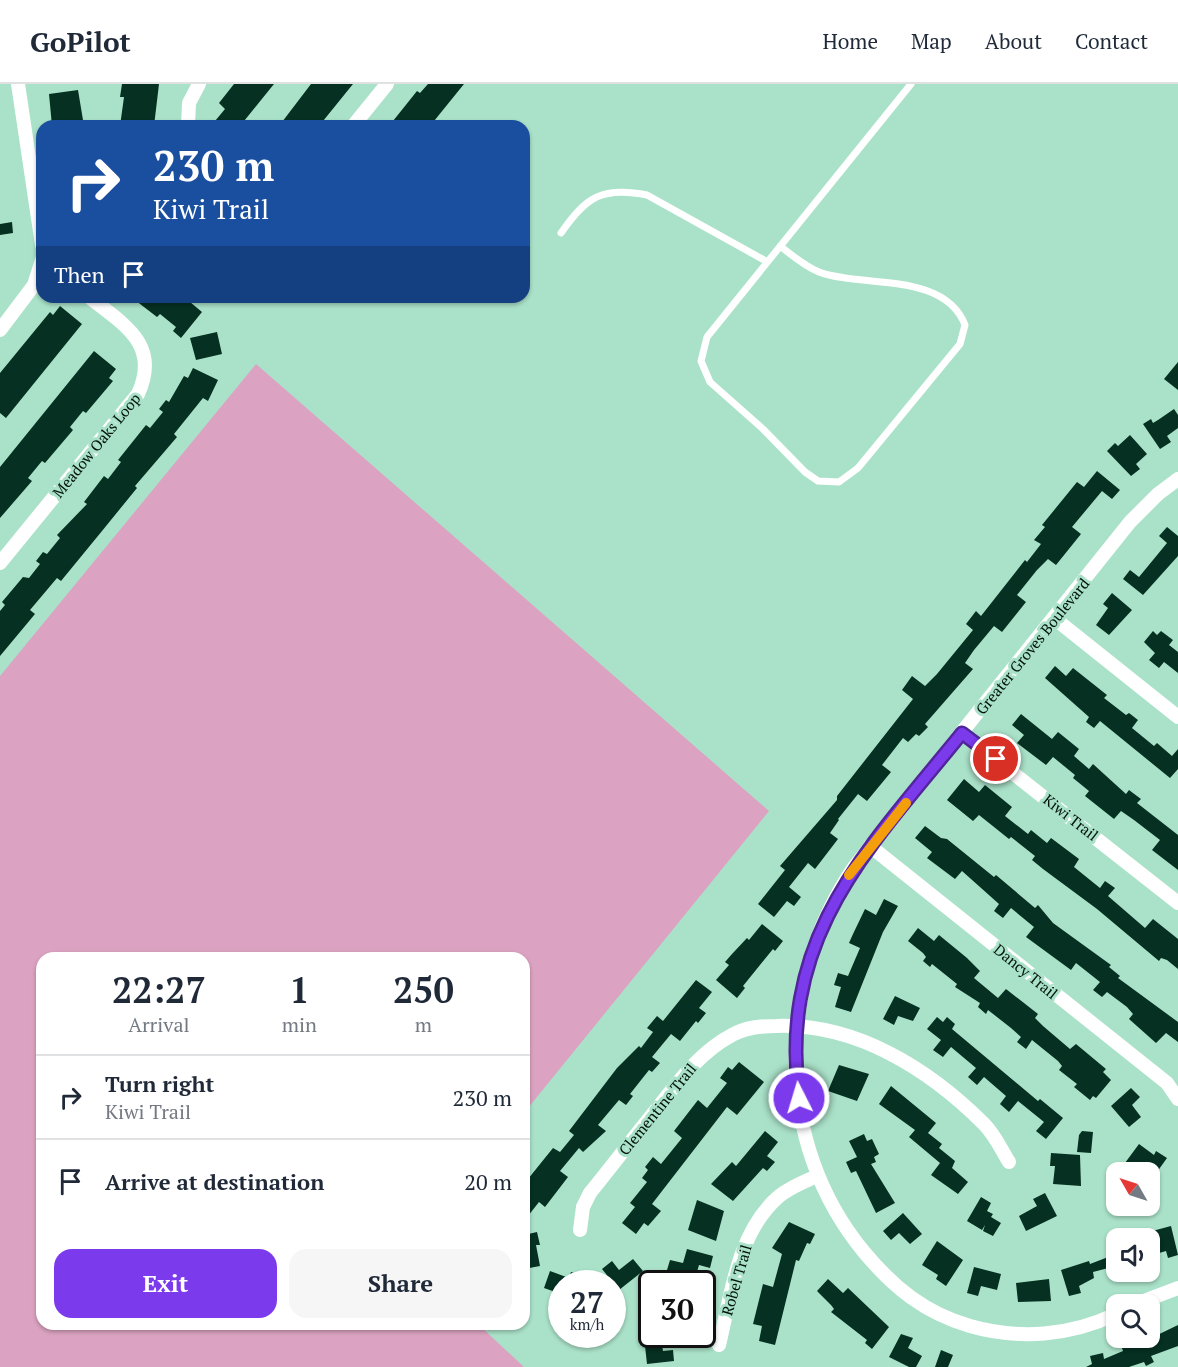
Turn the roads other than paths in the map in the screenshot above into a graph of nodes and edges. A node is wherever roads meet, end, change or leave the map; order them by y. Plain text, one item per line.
1 (18, 84) edge
2 (200, 84) edge
3 (387, 84) edge
4 (911, 84) edge
5 (188, 120) edge
6 (358, 120) edge
7 (36, 205) edge
8 (561, 233) dead end
9 (780, 246) junction
10 (766, 261) junction
11 (36, 276) edge
12 (95, 303) edge
13 (0, 330) edge
14 (1178, 479) edge
15 (0, 563) edge
16 (1054, 618) junction
17 (1178, 717) edge
18 (962, 733) junction
19 (870, 846) junction
20 (1178, 903) edge
21 (796, 1025) junction
22 (1178, 1099) edge
23 (1009, 1162) dead end
24 (817, 1176) junction
25 (580, 1230) dead end
26 (1178, 1288) edge
27 (1160, 1295) edge
28 (1106, 1317) edge
29 (719, 1345) dead end

1 - 7 street
2 - 5 street
3 - 6 street
4 - 9 lane
8 - 10 lane
9 - 10 lane
9 - 10 lane
11 - 13 street
12 - 15 street, Meadow Oaks Loop
14 - 16 street, Greater Groves Boulevard
16 - 17 street
16 - 18 street, Greater Groves Boulevard
18 - 19 street, Greater Groves Boulevard
18 - 20 street, Kiwi Trail
19 - 21 street, Greater Groves Boulevard
19 - 22 street, Dancy Trail
21 - 23 street, Clementine Trail
21 - 24 street, Greater Groves Boulevard
21 - 25 street, Clementine Trail
24 - 28 street, Greater Groves Boulevard
24 - 29 street, Robel Trail
26 - 27 street

